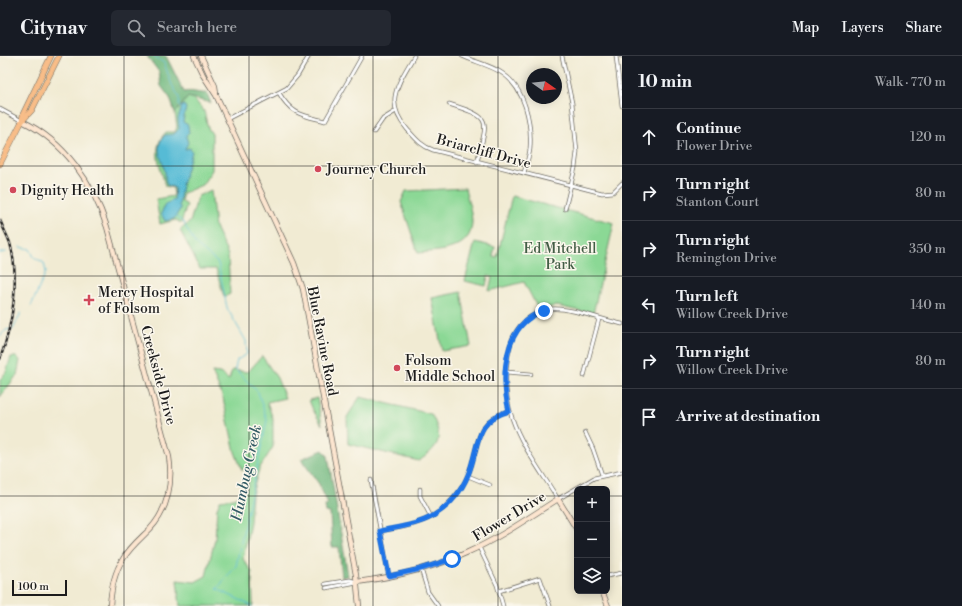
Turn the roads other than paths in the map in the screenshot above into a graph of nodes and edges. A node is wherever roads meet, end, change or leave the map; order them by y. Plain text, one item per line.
1 (51, 56) edge
2 (201, 56) edge
3 (309, 56) edge
4 (362, 56) edge
5 (414, 56) edge
6 (462, 56) edge
7 (562, 56) edge
8 (616, 56) edge
9 (195, 57) edge
10 (57, 58) edge
11 (210, 76) junction
12 (280, 93) junction
13 (216, 95) junction
14 (449, 104) dead end
15 (622, 106) edge
16 (0, 110) edge
17 (396, 110) junction
18 (227, 119) junction
19 (22, 121) junction
20 (374, 132) dead end
21 (477, 162) junction
22 (0, 164) edge
23 (524, 173) junction
24 (622, 183) edge
25 (571, 185) junction
26 (566, 209) dead end
27 (599, 318) junction
28 (622, 324) edge
29 (506, 372) junction
30 (531, 374) dead end
31 (584, 376) dead end
32 (509, 411) junction
33 (585, 432) dead end
34 (622, 472) edge
35 (602, 475) junction
36 (468, 476) junction
37 (371, 480) dead end
38 (490, 485) dead end
39 (420, 489) dead end
40 (558, 499) junction
41 (431, 517) junction
42 (574, 525) edge
43 (380, 531) junction
44 (479, 547) junction
45 (421, 569) junction
46 (622, 573) edge
47 (610, 575) edge
48 (389, 576) junction
49 (357, 582) junction
50 (325, 586) dead end
51 (499, 591) junction
52 (603, 594) edge
53 (435, 603) junction
54 (110, 606) edge
55 (359, 606) edge
56 (432, 606) edge
57 (438, 606) edge
58 (503, 606) edge
59 (550, 606) edge
60 (608, 606) edge

1 - 19 main road
2 - 11 street, Blue Ravine Road
3 - 12 street
4 - 12 street
5 - 17 street, Briarcliff Drive
6 - 23 street
7 - 25 street
8 - 15 street
9 - 11 street
9 - 13 street, Blue Ravine Road
10 - 19 main road
11 - 13 street, Blue Ravine Road
12 - 18 street
13 - 18 street, Blue Ravine Road
14 - 21 street
16 - 19 street, Creekside Drive
17 - 20 street
17 - 21 street, Briarcliff Drive
18 - 49 street, Blue Ravine Road
19 - 22 main road
19 - 54 street, Creekside Drive
21 - 23 street, Briarcliff Drive
23 - 25 street, Briarcliff Drive
24 - 25 street, Briarcliff Drive
25 - 26 street
27 - 28 street
27 - 29 street
27 - 31 street
29 - 30 street
29 - 32 street
32 - 36 street
32 - 40 street
33 - 35 street
34 - 35 street, Flower Drive
35 - 40 street, Flower Drive
36 - 38 street
36 - 41 street
37 - 43 street
39 - 41 street
40 - 42 street
40 - 44 street, Flower Drive
41 - 43 street
43 - 48 street
44 - 45 street, Flower Drive
44 - 51 street
45 - 48 street, Flower Drive
45 - 53 street
46 - 47 street
48 - 49 street, Flower Drive
49 - 50 street, Flower Drive
49 - 55 street, Blue Ravine Road
51 - 58 street
51 - 59 street
52 - 60 street
53 - 56 street
53 - 57 street

